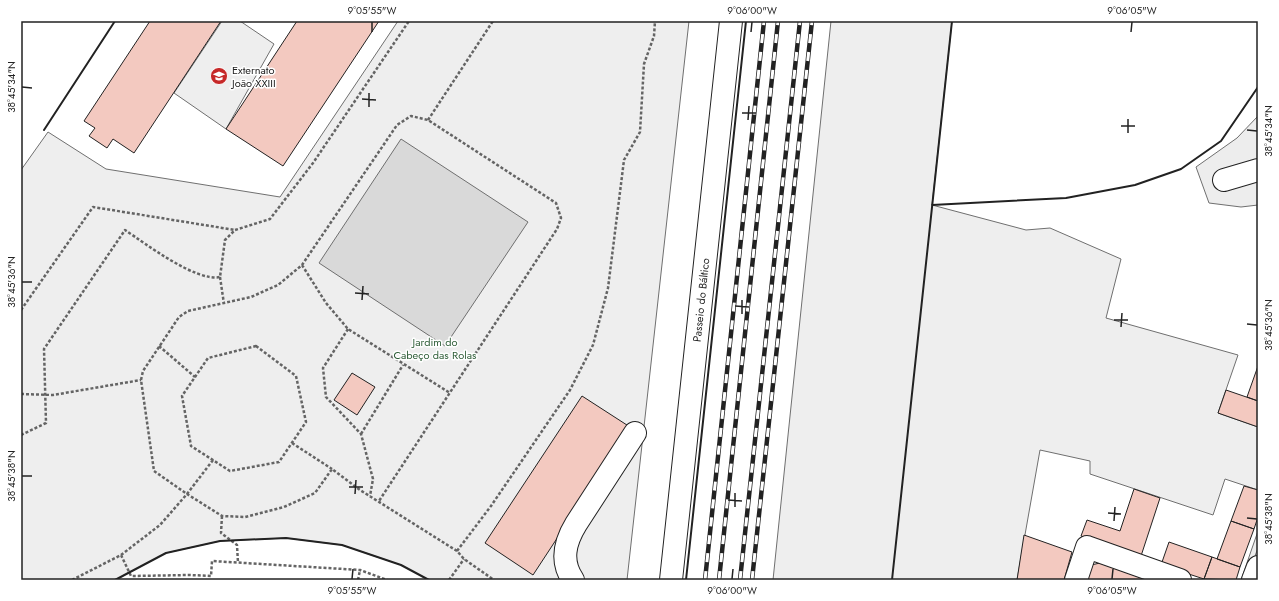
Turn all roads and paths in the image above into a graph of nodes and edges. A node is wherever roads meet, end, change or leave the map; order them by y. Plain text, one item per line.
1 (409, 21) edge
2 (493, 21) edge
3 (655, 21) edge
4 (731, 21) edge
5 (428, 120) junction
6 (1258, 170) edge
7 (1224, 180) dead end
8 (235, 230) junction
9 (302, 265) junction
10 (220, 277) junction
11 (224, 304) junction
12 (21, 310) edge
13 (348, 329) junction
14 (159, 346) junction
15 (403, 365) junction
16 (195, 377) junction
17 (141, 380) junction
18 (450, 392) junction
19 (21, 394) edge
20 (44, 395) junction
21 (635, 433) dead end
22 (361, 434) junction
23 (21, 435) edge
24 (292, 442) junction
25 (214, 460) junction
26 (332, 469) junction
27 (187, 494) junction
28 (370, 496) junction
29 (379, 501) junction
30 (222, 516) junction
31 (457, 551) junction
32 (121, 555) junction
33 (464, 559) junction
34 (238, 563) junction
35 (1258, 567) edge
36 (360, 570) junction
37 (72, 580) edge
38 (358, 580) edge
39 (387, 580) edge
40 (450, 580) edge
41 (494, 580) edge
42 (573, 580) edge
43 (671, 580) edge
44 (1076, 580) edge
45 (1180, 580) edge
46 (1253, 580) edge

1 - 8 path
2 - 5 path
3 - 31 path
4 - 43 street, Passeio do Báltico
5 - 9 path
5 - 18 path
6 - 7 street
8 - 10 path
8 - 12 path
9 - 11 path
9 - 13 path
10 - 11 path
10 - 20 path
11 - 14 path
13 - 15 path
13 - 22 path
14 - 16 path
14 - 17 path
15 - 18 path
15 - 22 path
16 - 24 path
16 - 25 path
17 - 20 path
17 - 27 path
18 - 29 path
19 - 20 path
20 - 23 path
21 - 42 street
22 - 28 path
24 - 25 path
24 - 26 path
25 - 27 path
26 - 28 path
26 - 30 path
27 - 30 path
27 - 32 path
28 - 29 path
29 - 31 path
30 - 34 path
31 - 33 path
32 - 34 path
32 - 37 path
33 - 40 path
33 - 41 path
34 - 36 path
35 - 46 street
36 - 38 path
36 - 39 path
44 - 45 street

